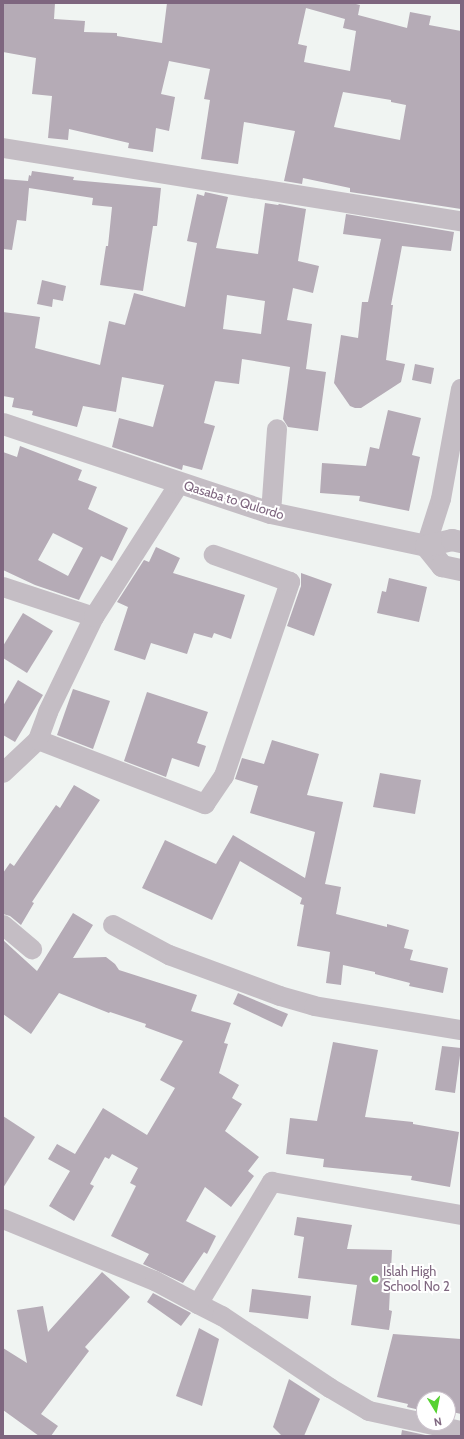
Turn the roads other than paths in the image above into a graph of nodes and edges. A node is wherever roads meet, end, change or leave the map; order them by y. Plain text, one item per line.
1 (3, 148) edge
2 (461, 221) edge
3 (461, 389) edge
4 (3, 424) edge
5 (277, 429) dead end
6 (179, 484) junction
7 (271, 513) junction
8 (461, 542) edge
9 (426, 546) junction
10 (214, 555) dead end
11 (461, 570) edge
12 (3, 587) edge
13 (94, 617) junction
14 (38, 740) junction
15 (3, 773) edge
16 (3, 925) edge
17 (114, 925) dead end
18 (32, 949) dead end
19 (461, 1030) edge
20 (461, 1215) edge
21 (3, 1219) edge
22 (198, 1304) junction
23 (461, 1430) edge

1 - 2 street
3 - 9 street
4 - 6 street, Qasaba to Qulordo
5 - 7 street
6 - 7 street, Qasaba to Qulordo
6 - 13 street
7 - 9 street, Qasaba to Qulordo
8 - 9 street
9 - 11 street
10 - 14 street
12 - 13 street
13 - 14 street
14 - 15 street
16 - 18 street
17 - 19 street
20 - 22 street
21 - 22 street
22 - 23 street

